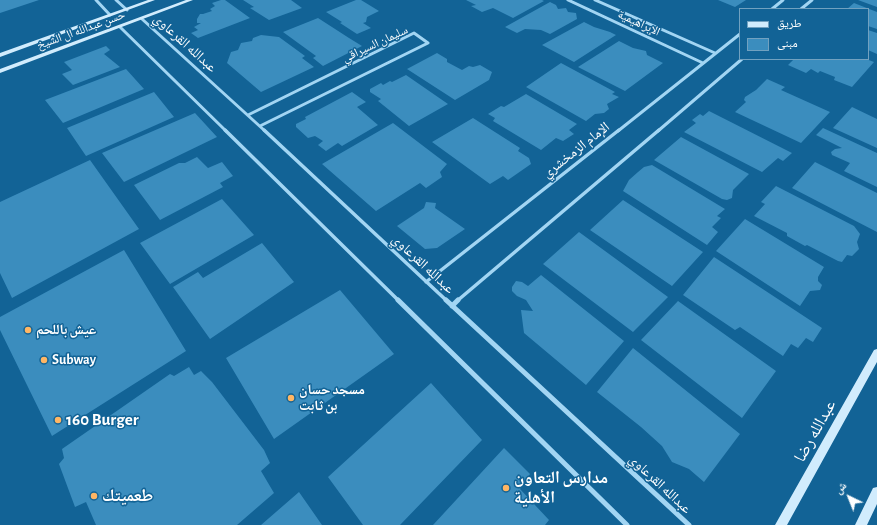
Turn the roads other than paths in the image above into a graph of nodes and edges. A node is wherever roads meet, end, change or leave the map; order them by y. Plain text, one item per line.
1 (96, 0) edge
2 (116, 0) edge
3 (153, 0) edge
4 (191, 0) edge
5 (568, 0) edge
6 (595, 0) edge
7 (783, 0) edge
8 (812, 0) edge
9 (773, 8) edge
10 (802, 8) edge
11 (127, 10) junction
12 (110, 16) junction
13 (142, 19) junction
14 (120, 27) junction
15 (739, 35) edge
16 (715, 53) junction
17 (0, 55) edge
18 (741, 60) edge
19 (703, 63) junction
20 (0, 71) edge
21 (248, 115) junction
22 (260, 126) junction
23 (426, 282) junction
24 (452, 306) junction
25 (877, 353) edge
26 (877, 492) edge
27 (627, 525) edge
28 (689, 525) edge
29 (781, 525) edge
30 (861, 525) edge

1 - 12 street
2 - 11 street
3 - 11 street, حسن عبدالله ال الشيخ
4 - 13 street, حسن عبدالله ال الشيخ
5 - 19 street, الإبراهيمية
6 - 16 street, الإبراهيمية
7 - 9 street
8 - 10 street
11 - 12 street, حسن عبدالله ال الشيخ
12 - 17 street, حسن عبدالله ال الشيخ
13 - 14 street, حسن عبدالله ال الشيخ
13 - 21 street, عبدالله القرعاوي
14 - 20 street, حسن عبدالله ال الشيخ
14 - 27 street
15 - 16 street, الإمام الزمخشري
16 - 19 street, الإمام الزمخشري
18 - 24 street
19 - 23 street, الإمام الزمخشري
21 - 22 street, عبدالله القرعاوي
21 - 22 street, سليمان السيراقي
22 - 23 street, عبدالله القرعاوي
23 - 24 street, عبدالله القرعاوي
24 - 28 street, عبدالله القرعاوي
25 - 29 street, عبدالله رضا
26 - 30 street

